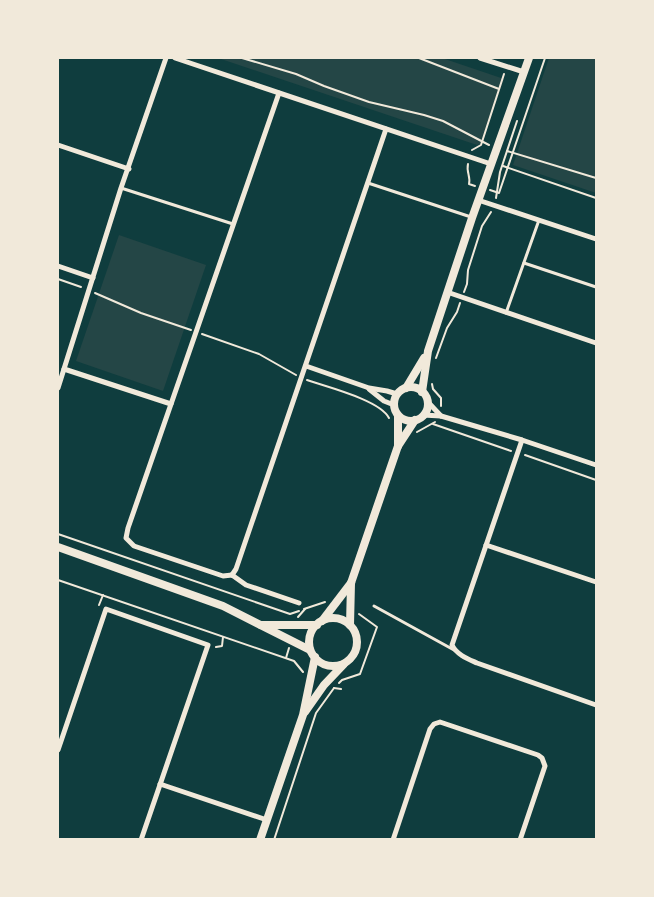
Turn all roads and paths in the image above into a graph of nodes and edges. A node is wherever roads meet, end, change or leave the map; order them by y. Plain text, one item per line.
1 (166, 58) edge
2 (175, 58) edge
3 (242, 58) edge
4 (419, 58) edge
5 (480, 58) edge
6 (529, 58) edge
7 (524, 72) junction
8 (499, 89) dead end
9 (279, 93) junction
10 (519, 115) dead end
11 (386, 129) junction
12 (58, 146) edge
13 (496, 147) junction
14 (507, 151) junction
15 (490, 164) junction
16 (502, 166) junction
17 (128, 169) junction
18 (596, 178) edge
19 (368, 183) junction
20 (122, 188) junction
21 (596, 198) edge
22 (478, 200) junction
23 (494, 205) junction
24 (472, 218) junction
25 (539, 219) junction
26 (233, 224) junction
27 (596, 239) edge
28 (524, 263) junction
29 (58, 266) edge
30 (93, 278) junction
31 (58, 279) edge
32 (596, 287) edge
33 (89, 290) junction
34 (447, 292) junction
35 (462, 297) junction
36 (506, 313) junction
37 (196, 332) junction
38 (596, 343) edge
39 (428, 351) junction
40 (434, 365) dead end
41 (306, 366) junction
42 (64, 369) junction
43 (301, 378) junction
44 (432, 384) dead end
45 (58, 388) edge
46 (369, 388) junction
47 (406, 388) junction
48 (422, 392) junction
49 (397, 394) junction
50 (427, 401) junction
51 (170, 404) junction
52 (394, 405) junction
53 (423, 415) junction
54 (398, 416) junction
55 (439, 416) junction
56 (415, 420) junction
57 (398, 428) junction
58 (408, 432) junction
59 (522, 440) junction
60 (398, 446) junction
61 (596, 465) edge
62 (58, 534) edge
63 (486, 545) junction
64 (58, 547) edge
65 (58, 551) edge
66 (80, 555) junction
67 (232, 575) junction
68 (58, 580) edge
69 (596, 582) edge
70 (351, 583) junction
71 (299, 603) dead end
72 (334, 605) junction
73 (374, 606) dead end
74 (350, 609) junction
75 (319, 623) junction
76 (259, 625) junction
77 (350, 625) junction
78 (223, 637) junction
79 (206, 650) junction
80 (455, 650) junction
81 (312, 654) junction
82 (344, 664) junction
83 (310, 679) junction
84 (324, 685) junction
85 (334, 688) junction
86 (342, 689) dead end
87 (596, 705) edge
88 (303, 715) junction
89 (58, 750) edge
90 (160, 784) junction
91 (267, 820) junction
92 (141, 840) edge
93 (260, 840) edge
94 (274, 840) edge
95 (393, 840) edge
96 (520, 840) edge

1 - 17 street
2 - 9 street
3 - 13 path
4 - 8 path
5 - 7 street
6 - 7 street
7 - 13 street
9 - 11 street
9 - 26 street
10 - 14 path
11 - 15 street
11 - 19 street
12 - 17 street
13 - 14 path
13 - 15 street
14 - 16 path
14 - 18 path
15 - 16 path
15 - 22 street
16 - 21 path
16 - 23 path
17 - 20 street
19 - 24 lane
19 - 41 street
20 - 26 lane
20 - 30 street
22 - 23 street
22 - 24 street
23 - 25 street
23 - 35 path
24 - 34 street
25 - 27 street
25 - 28 lane
26 - 37 street
28 - 32 lane
28 - 36 lane
29 - 30 street
30 - 33 street
31 - 33 path
33 - 37 path
33 - 42 street
34 - 35 street
34 - 39 street
35 - 36 street
35 - 40 path
36 - 38 street
37 - 43 path
37 - 51 street
39 - 47 street
39 - 48 street
41 - 43 street
41 - 46 street
42 - 45 street
42 - 51 street
43 - 57 path
43 - 67 street
44 - 55 path
46 - 49 street
46 - 52 street
47 - 48 street
47 - 49 street
48 - 50 street
49 - 52 street
50 - 53 street
50 - 55 street
51 - 67 street
52 - 54 street
53 - 55 street
53 - 56 street
54 - 56 street
54 - 57 street
55 - 58 path
55 - 59 street
56 - 58 street
57 - 60 street
58 - 60 street
59 - 61 street
59 - 63 street
60 - 70 street
62 - 72 path
63 - 69 street
63 - 80 street
64 - 66 street
65 - 66 street
66 - 76 street
67 - 71 street
68 - 78 path
70 - 72 street
70 - 74 street
72 - 75 street
73 - 80 lane
74 - 77 street
74 - 85 path
75 - 76 street
75 - 77 street
75 - 81 street
76 - 81 street
77 - 82 street
78 - 79 path
78 - 83 path
79 - 89 street
79 - 90 street
80 - 87 street
81 - 82 street
81 - 83 street
82 - 84 street
83 - 88 street
84 - 85 path
84 - 88 street
85 - 86 path
85 - 94 path
88 - 91 street
90 - 91 street
90 - 92 street
91 - 93 street
95 - 96 street

